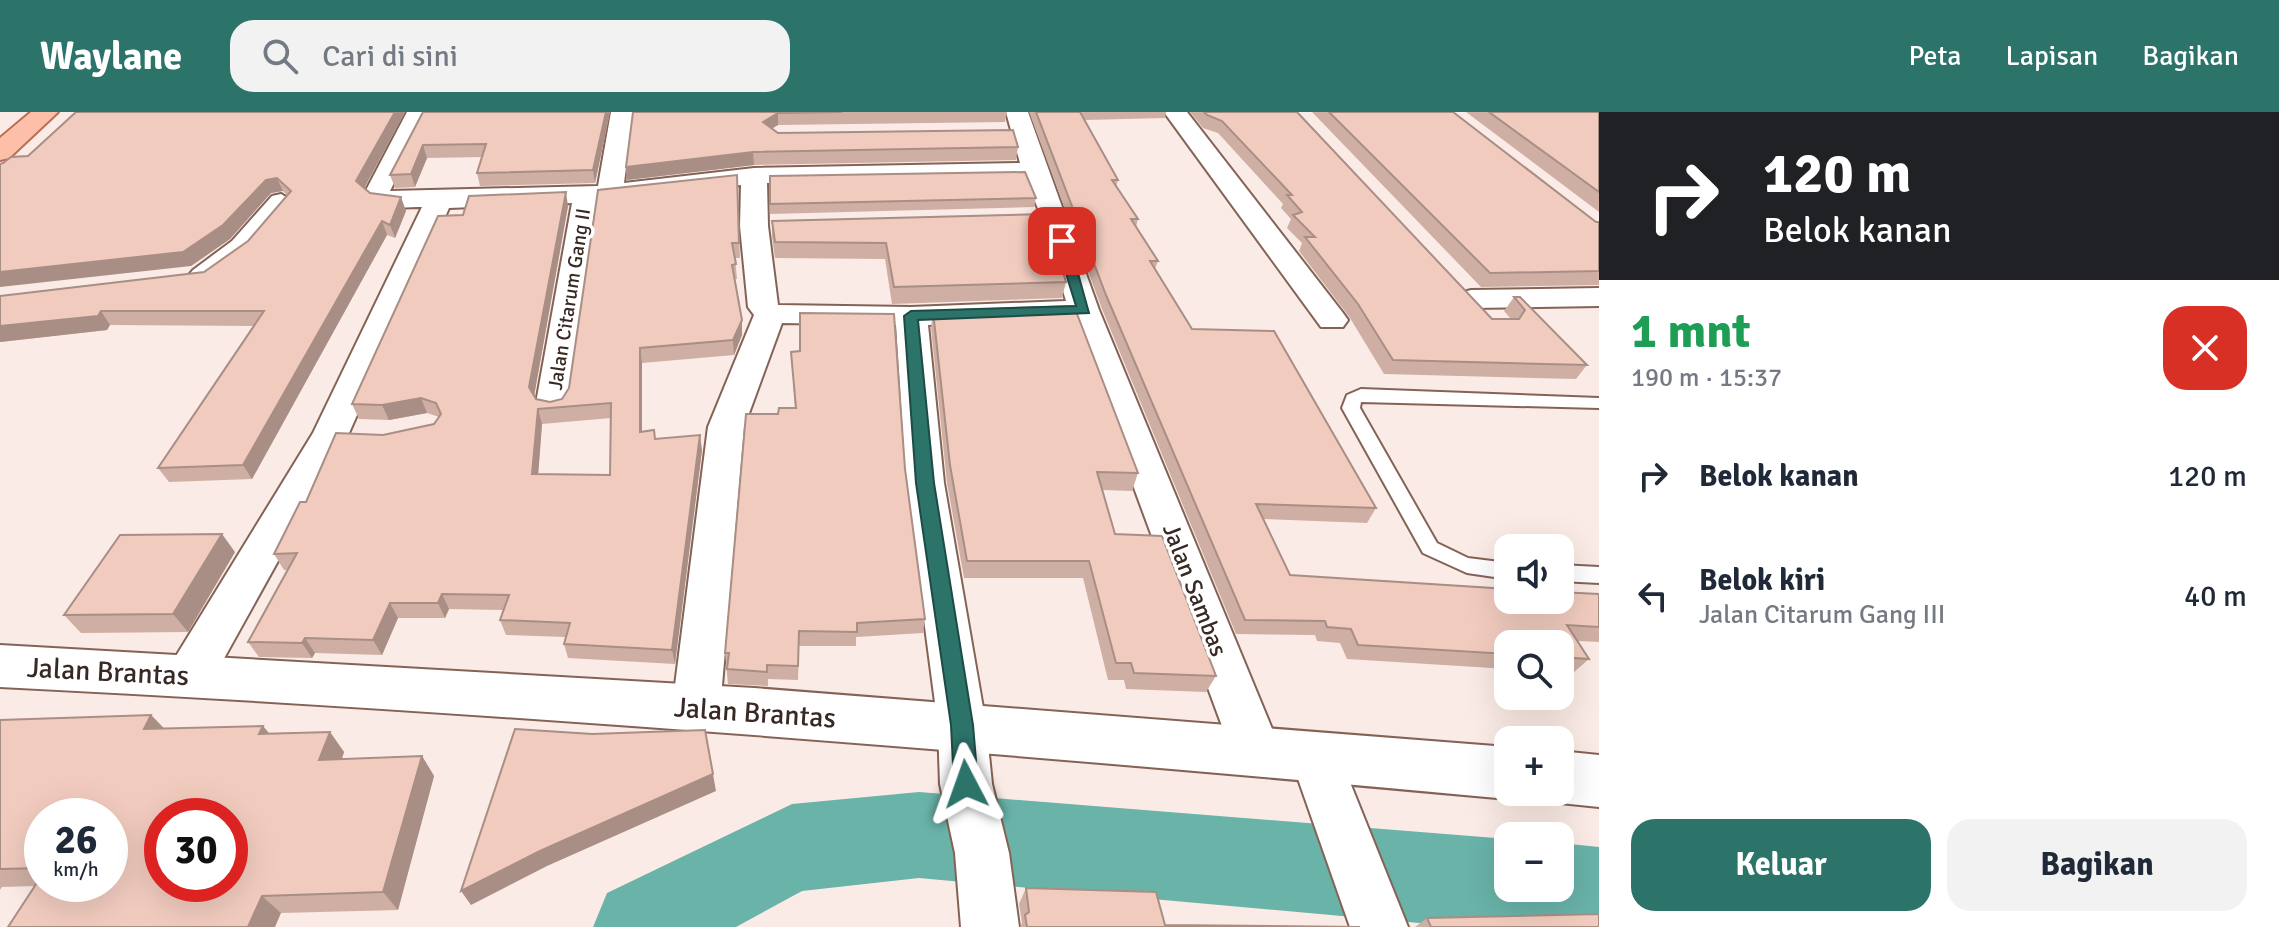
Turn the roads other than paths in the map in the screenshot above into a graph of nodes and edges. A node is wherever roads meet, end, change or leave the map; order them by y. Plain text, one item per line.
1 (46, 112) edge
2 (418, 112) edge
3 (622, 112) edge
4 (1175, 112) edge
5 (1020, 122) edge
6 (992, 132) edge
7 (0, 152) edge
8 (1034, 170) junction
9 (754, 176) junction
10 (598, 194) junction
11 (439, 200) junction
12 (281, 202) edge
13 (1055, 218) junction
14 (1024, 219) edge
15 (786, 225) edge
16 (754, 226) junction
17 (179, 281) edge
18 (1599, 297) edge
19 (1084, 310) junction
20 (770, 314) junction
21 (911, 316) junction
22 (1332, 320) dead end
23 (1496, 324) edge
24 (553, 403) edge
25 (1599, 403) edge
26 (1494, 571) edge
27 (1574, 574) edge
28 (1599, 575) edge
29 (0, 666) edge
30 (190, 675) junction
31 (696, 709) junction
32 (962, 725) junction
33 (1257, 753) junction
34 (1494, 773) edge
35 (1323, 778) junction
36 (1574, 778) edge
37 (1599, 781) edge
38 (1376, 918) edge
39 (990, 927) edge

1 - 7 main road
2 - 11 street
3 - 10 street, Jalan Citarum Gang II
4 - 22 street
5 - 6 street
5 - 8 street, Jalan Sambas
8 - 9 street
8 - 13 street, Jalan Sambas
9 - 10 street
9 - 16 street
10 - 11 street
10 - 24 street, Jalan Citarum Gang II
11 - 30 street
12 - 17 street
13 - 14 street
13 - 19 street, Jalan Sambas
15 - 16 street
16 - 20 street
18 - 23 street
19 - 21 street
19 - 33 street, Jalan Sambas
20 - 21 street
20 - 31 street
21 - 32 street
25 - 26 lane
27 - 28 lane
29 - 30 main road, Jalan Brantas
30 - 31 main road, Jalan Brantas
31 - 32 main road, Jalan Brantas
32 - 33 main road, Jalan Brantas
32 - 39 street
33 - 35 main road, Jalan Brantas
34 - 35 main road, Jalan Brantas
35 - 38 street
36 - 37 main road

